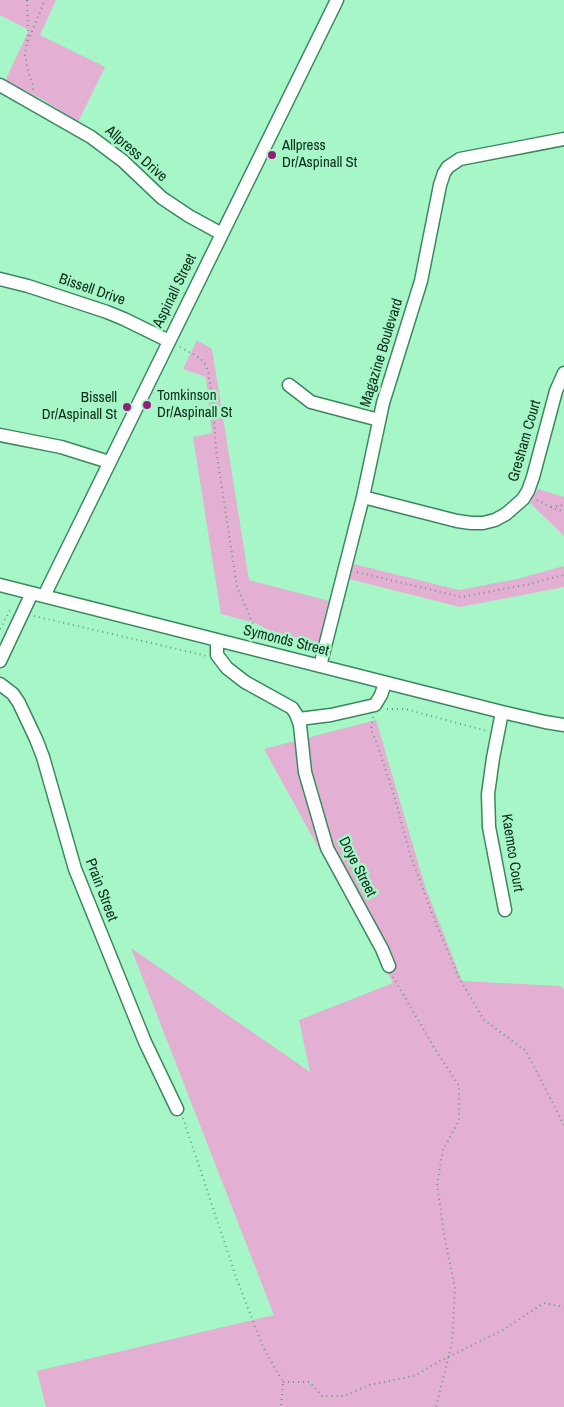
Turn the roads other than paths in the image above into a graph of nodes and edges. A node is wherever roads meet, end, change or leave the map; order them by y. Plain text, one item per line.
1 (337, 0) edge
2 (0, 86) edge
3 (564, 140) edge
4 (222, 234) junction
5 (0, 280) edge
6 (169, 341) junction
7 (564, 373) edge
8 (289, 384) dead end
9 (380, 420) junction
10 (0, 435) edge
11 (109, 462) junction
12 (363, 496) junction
13 (0, 585) edge
14 (38, 595) junction
15 (217, 640) junction
16 (0, 661) edge
17 (320, 666) junction
18 (385, 683) junction
19 (0, 684) edge
20 (502, 712) junction
21 (299, 720) junction
22 (564, 725) edge
23 (505, 910) dead end
24 (390, 966) road end
25 (177, 1109) road end

1 - 4 street, Aspinall Street
2 - 4 street, Allpress Drive
3 - 9 street, Magazine Boulevard
4 - 6 street, Aspinall Street
5 - 6 street, Bissell Drive
6 - 11 street, Aspinall Street
7 - 12 street, Gresham Court
8 - 9 street
9 - 12 street, Magazine Boulevard
10 - 11 street
11 - 14 street, Aspinall Street
12 - 17 street, Magazine Boulevard
13 - 14 street, Symonds Street
14 - 15 street, Symonds Street
14 - 16 street
15 - 17 street, Symonds Street
15 - 21 street
17 - 18 street, Symonds Street
18 - 20 street, Symonds Street
18 - 21 street
19 - 25 street, Prain Street
20 - 22 street, Symonds Street
20 - 23 street, Kaemco Court
21 - 24 street, Doye Street

